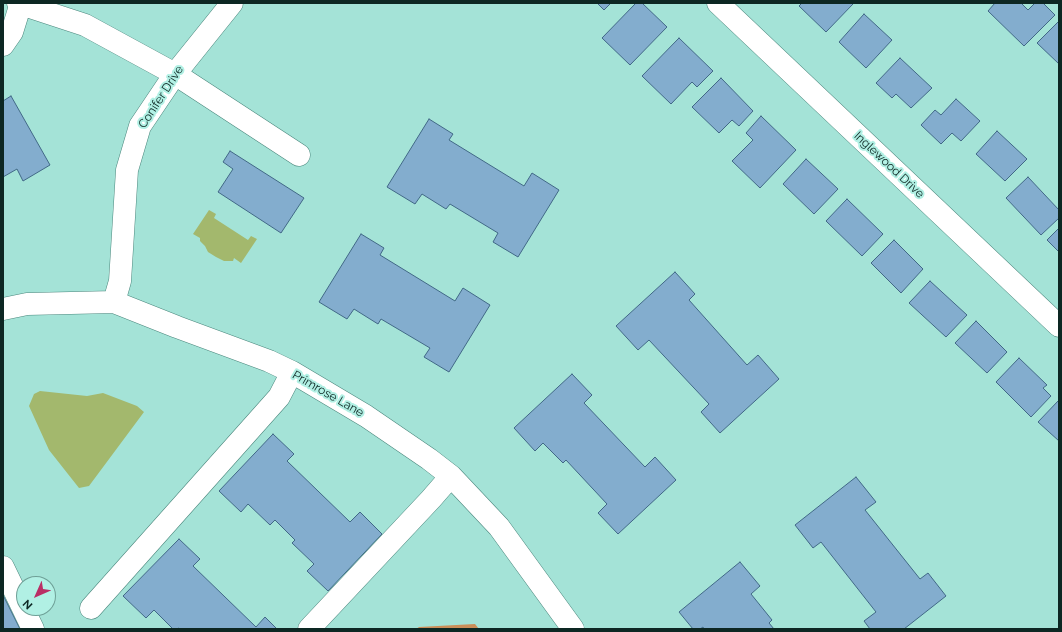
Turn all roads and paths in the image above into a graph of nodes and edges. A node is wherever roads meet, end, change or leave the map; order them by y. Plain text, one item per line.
1 (18, 3) edge
2 (21, 3) edge
3 (232, 3) edge
4 (718, 3) edge
5 (3, 45) edge
6 (175, 74) junction
7 (299, 155) dead end
8 (114, 302) junction
9 (3, 309) edge
10 (1059, 326) edge
11 (292, 372) junction
12 (450, 476) junction
13 (3, 567) edge
14 (91, 608) dead end
15 (32, 629) edge
16 (309, 629) edge
17 (573, 629) edge

1 - 2 street
2 - 5 street
2 - 6 street
3 - 6 street, Conifer Drive
4 - 10 street, Inglewood Drive
6 - 7 street
6 - 8 street, Conifer Drive
8 - 9 street, Primrose Lane
8 - 11 street, Primrose Lane
11 - 12 street, Primrose Lane
11 - 14 street
12 - 16 street
12 - 17 street, Primrose Lane
13 - 15 street

